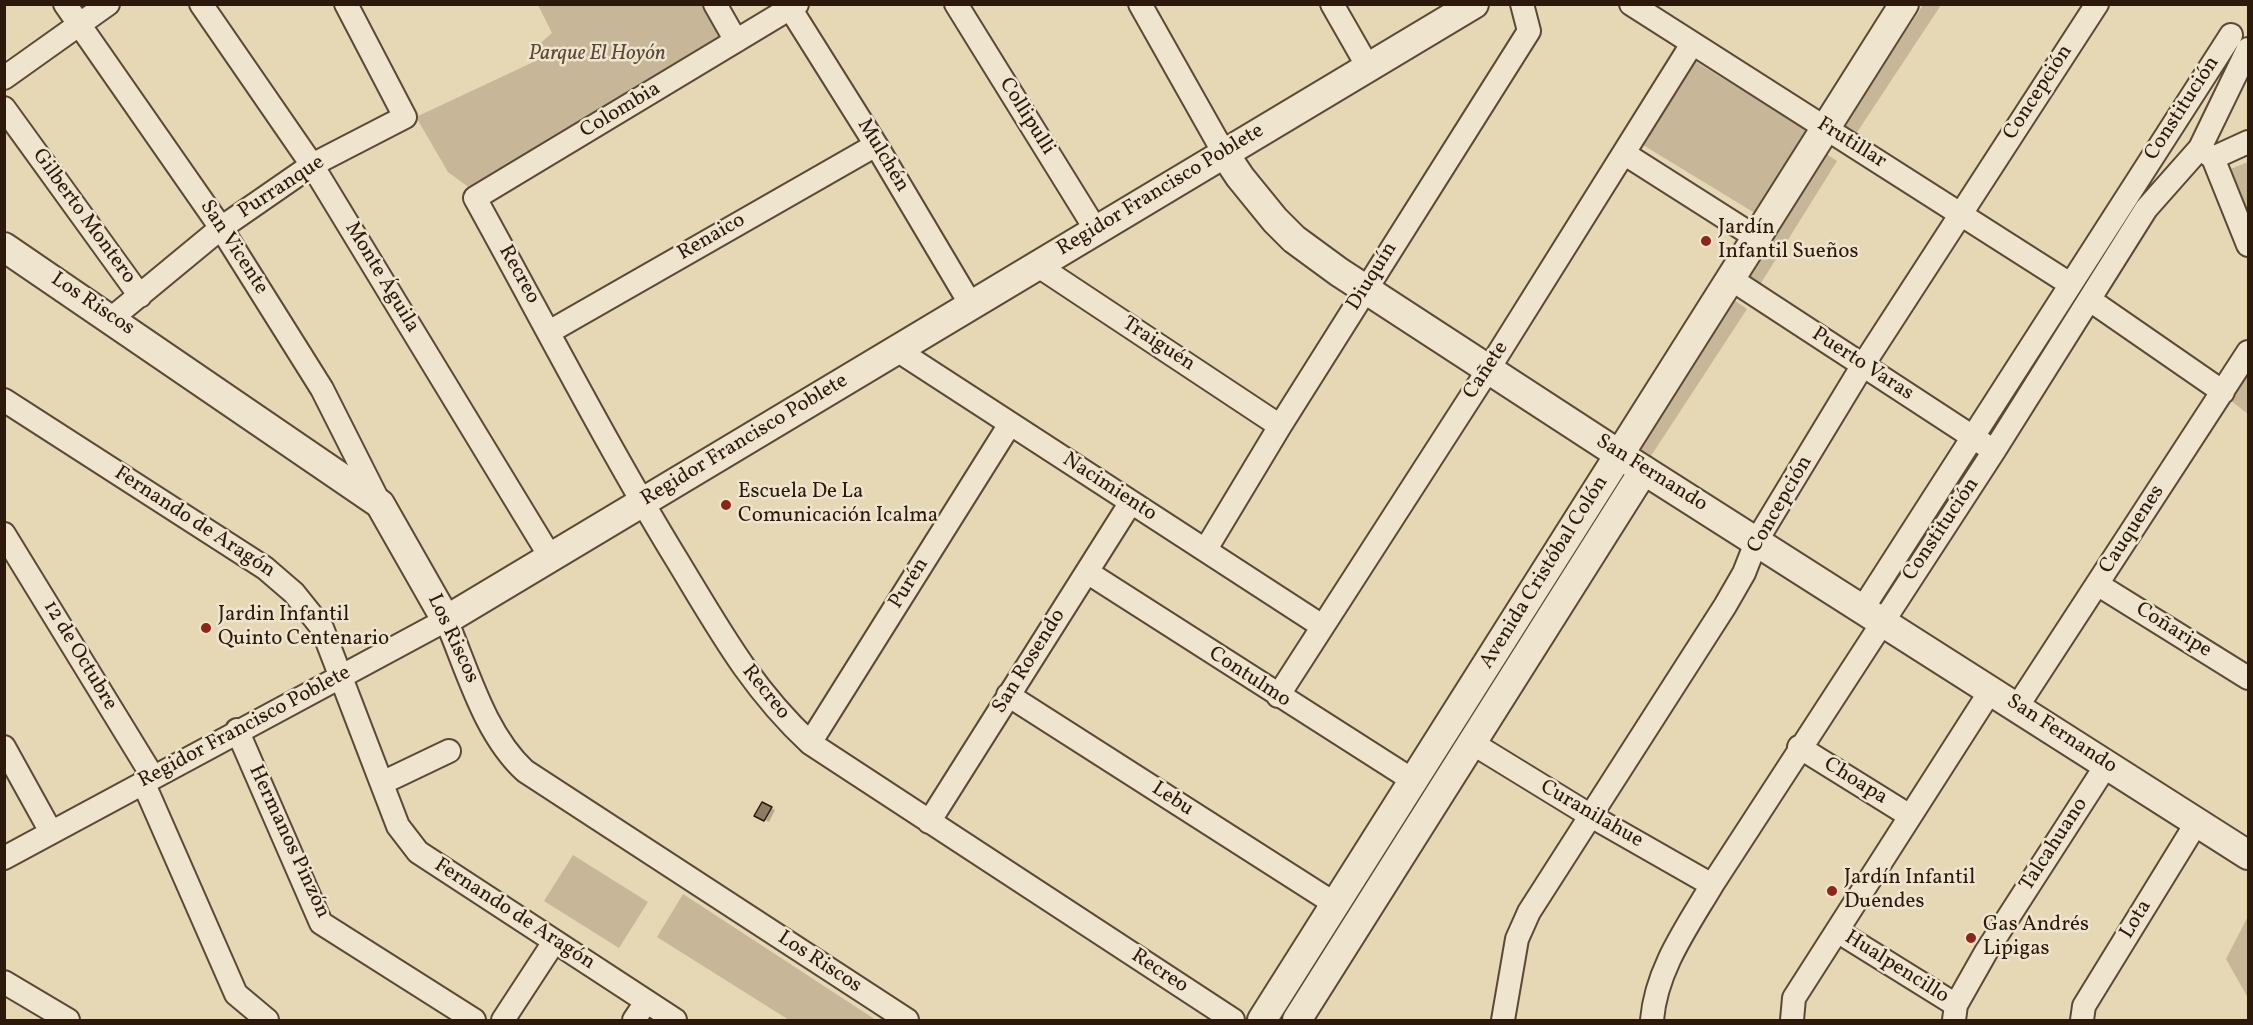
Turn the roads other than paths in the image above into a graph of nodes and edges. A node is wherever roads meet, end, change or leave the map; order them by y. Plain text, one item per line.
1 (65, 4) edge
2 (108, 4) edge
3 (201, 4) edge
4 (345, 4) edge
5 (716, 4) edge
6 (956, 4) edge
7 (1140, 4) edge
8 (1332, 4) edge
9 (1474, 4) edge
10 (1522, 4) edge
11 (1631, 4) edge
12 (2097, 4) edge
13 (794, 6) edge
14 (1900, 6) edge
15 (79, 25) junction
16 (736, 41) junction
17 (2240, 42) edge
18 (1692, 44) junction
19 (1368, 67) junction
20 (4, 78) edge
21 (4, 108) edge
22 (1826, 129) junction
23 (2248, 142) edge
24 (876, 145) junction
25 (1224, 153) junction
26 (2206, 153) junction
27 (1624, 154) junction
28 (312, 165) junction
29 (475, 198) joint
30 (1961, 214) junction
31 (221, 228) junction
32 (1096, 230) junction
33 (1756, 238) junction
34 (2248, 245) edge
35 (4, 246) edge
36 (1037, 265) junction
37 (1731, 279) junction
38 (2070, 284) junction
39 (1365, 290) junction
40 (140, 296) junction
41 (2090, 300) junction
42 (970, 305) junction
43 (112, 318) junction
44 (549, 332) junction
45 (897, 350) junction
46 (2248, 352) edge
47 (1863, 365) junction
48 (1488, 370) junction
49 (2223, 392) junction
50 (4, 400) edge
51 (1010, 424) junction
52 (1280, 426) junction
53 (1972, 437) junction
54 (1994, 451) junction
55 (1620, 455) junction
56 (1644, 470) junction
57 (1131, 502) junction
58 (643, 503) junction
59 (380, 504) junction
60 (4, 534) edge
61 (1757, 540) junction
62 (1206, 549) junction
63 (551, 558) junction
64 (1087, 572) junction
65 (2097, 584) junction
66 (1872, 614) junction
67 (446, 620) junction
68 (1322, 626) junction
69 (341, 677) junction
70 (2248, 678) edge
71 (1990, 690) junction
72 (1008, 695) junction
73 (1278, 696) junction
74 (2017, 707) junction
75 (237, 730) junction
76 (810, 743) junction
77 (1472, 743) junction
78 (4, 747) edge
79 (1799, 747) junction
80 (449, 751) dead end
81 (2107, 764) junction
82 (148, 780) junction
83 (1413, 781) junction
84 (382, 783) junction
85 (1591, 816) junction
86 (1910, 816) junction
87 (929, 822) junction
88 (2197, 822) junction
89 (51, 832) junction
90 (2248, 855) edge
91 (4, 858) edge
92 (1712, 885) junction
93 (1335, 904) junction
94 (1837, 932) junction
95 (554, 942) junction
96 (4, 982) edge
97 (640, 1011) edge
98 (1955, 1013) edge
99 (68, 1020) edge
100 (267, 1020) edge
101 (474, 1020) edge
102 (503, 1020) edge
103 (675, 1020) edge
104 (907, 1020) edge
105 (1233, 1020) edge
106 (1262, 1020) edge
107 (1298, 1020) edge
108 (1503, 1020) edge
109 (1652, 1020) edge
110 (1792, 1020) edge
111 (2082, 1020) edge

1 - 15 street, San Vicente
2 - 15 street
3 - 28 street, Monte Águila
4 - 28 street, Purranque
5 - 16 street
6 - 32 street, Collipulli
7 - 25 street, San Fernando
8 - 19 street
9 - 19 street, Regidor Francisco Poblete
10 - 39 street, Diuquín
11 - 18 street, Frutillar
12 - 30 street, Concepción
13 - 16 street, Colombia
13 - 24 street, Mulchén
14 - 22 street, Avenida Cristóbal Colón
15 - 20 street
15 - 31 street, San Vicente
16 - 29 street, Colombia
17 - 26 street, Constitución
17 - 38 street, Constitución
18 - 22 street, Frutillar
18 - 27 street, Cañete
19 - 25 street, Regidor Francisco Poblete
21 - 40 street, Gilberto Montero
22 - 30 street, Frutillar
22 - 33 street, Avenida Cristóbal Colón
23 - 26 street
24 - 42 street, Mulchén
24 - 44 street, Renaico
25 - 32 street, Regidor Francisco Poblete
25 - 39 street, San Fernando
26 - 34 street
26 - 41 street, Constitución
27 - 33 street
27 - 48 street, Cañete
28 - 31 street, Purranque
28 - 63 street, Monte Águila
29 - 44 street, Recreo
30 - 38 street, Frutillar
30 - 47 street, Concepción
31 - 40 street, Purranque
31 - 59 street, San Vicente
32 - 36 street, Regidor Francisco Poblete
33 - 37 street, Avenida Cristóbal Colón
35 - 43 street, Los Riscos
36 - 42 street, Regidor Francisco Poblete
36 - 52 street, Traiguén
37 - 47 street, Puerto Varas
37 - 55 street, Avenida Cristóbal Colón
38 - 53 street, Constitución
39 - 48 street, San Fernando
39 - 52 street, Diuquín
40 - 43 street, Purranque
41 - 49 street
41 - 54 street, Constitución
42 - 45 street, Regidor Francisco Poblete
43 - 59 street, Los Riscos
44 - 58 street, Recreo
45 - 51 street, Nacimiento
45 - 58 street, Regidor Francisco Poblete
46 - 49 street, Cauquenes
47 - 53 street, Puerto Varas
47 - 61 street, Concepción
48 - 55 street, San Fernando
48 - 68 street, Cañete
49 - 65 street, Cauquenes
50 - 69 street, Fernando de Aragón
51 - 57 street, Nacimiento
51 - 76 street, Purén
52 - 62 street, Diuquín
53 - 54 street, Puerto Varas
53 - 66 street, Constitución
54 - 66 street, Constitución
55 - 56 street, San Fernando
55 - 83 street, Avenida Cristóbal Colón
56 - 61 street, San Fernando
56 - 77 street, Avenida Cristóbal Colón
57 - 62 street, Nacimiento
57 - 64 street, San Rosendo
58 - 63 street, Regidor Francisco Poblete
58 - 76 street, Recreo
59 - 67 street, Los Riscos
60 - 82 street, 12 de Octubre
61 - 66 street, San Fernando
61 - 85 street, Concepción
62 - 68 street, Nacimiento
63 - 67 street, Regidor Francisco Poblete
64 - 72 street, San Rosendo
64 - 73 street, Contulmo
65 - 70 street, Coñaripe
65 - 74 street, Cauquenes
66 - 71 street, San Fernando
66 - 79 street, Constitución
67 - 69 street, Regidor Francisco Poblete
67 - 104 street, Los Riscos
68 - 73 street, Cañete
69 - 75 street, Regidor Francisco Poblete
69 - 84 street, Fernando de Aragón
71 - 74 street, San Fernando
71 - 86 street
72 - 87 street, San Rosendo
72 - 93 street, Lebu
73 - 83 street, Contulmo
74 - 81 street, San Fernando
75 - 82 street, Regidor Francisco Poblete
75 - 101 street, Hermanos Pinzón
76 - 87 street, Recreo
77 - 85 street, Curanilahue
77 - 107 street, Avenida Cristóbal Colón
78 - 89 street
79 - 86 street, Choapa
79 - 92 street, Constitución
80 - 84 street
81 - 88 street, San Fernando
81 - 98 street, Talcahuano
82 - 89 street, Regidor Francisco Poblete
82 - 100 street, 12 de Octubre
83 - 93 street, Avenida Cristóbal Colón
84 - 95 street, Fernando de Aragón
85 - 92 street, Curanilahue
85 - 108 street, Concepción
86 - 94 street
87 - 105 street, Recreo
88 - 90 street, San Fernando
88 - 111 street, Lota
89 - 91 street, Regidor Francisco Poblete
92 - 109 street, Constitución
93 - 106 street, Avenida Cristóbal Colón
94 - 98 street, Hualpencillo
94 - 110 street
95 - 97 street, Fernando de Aragón
95 - 102 street
96 - 99 street
97 - 103 street, Fernando de Aragón

